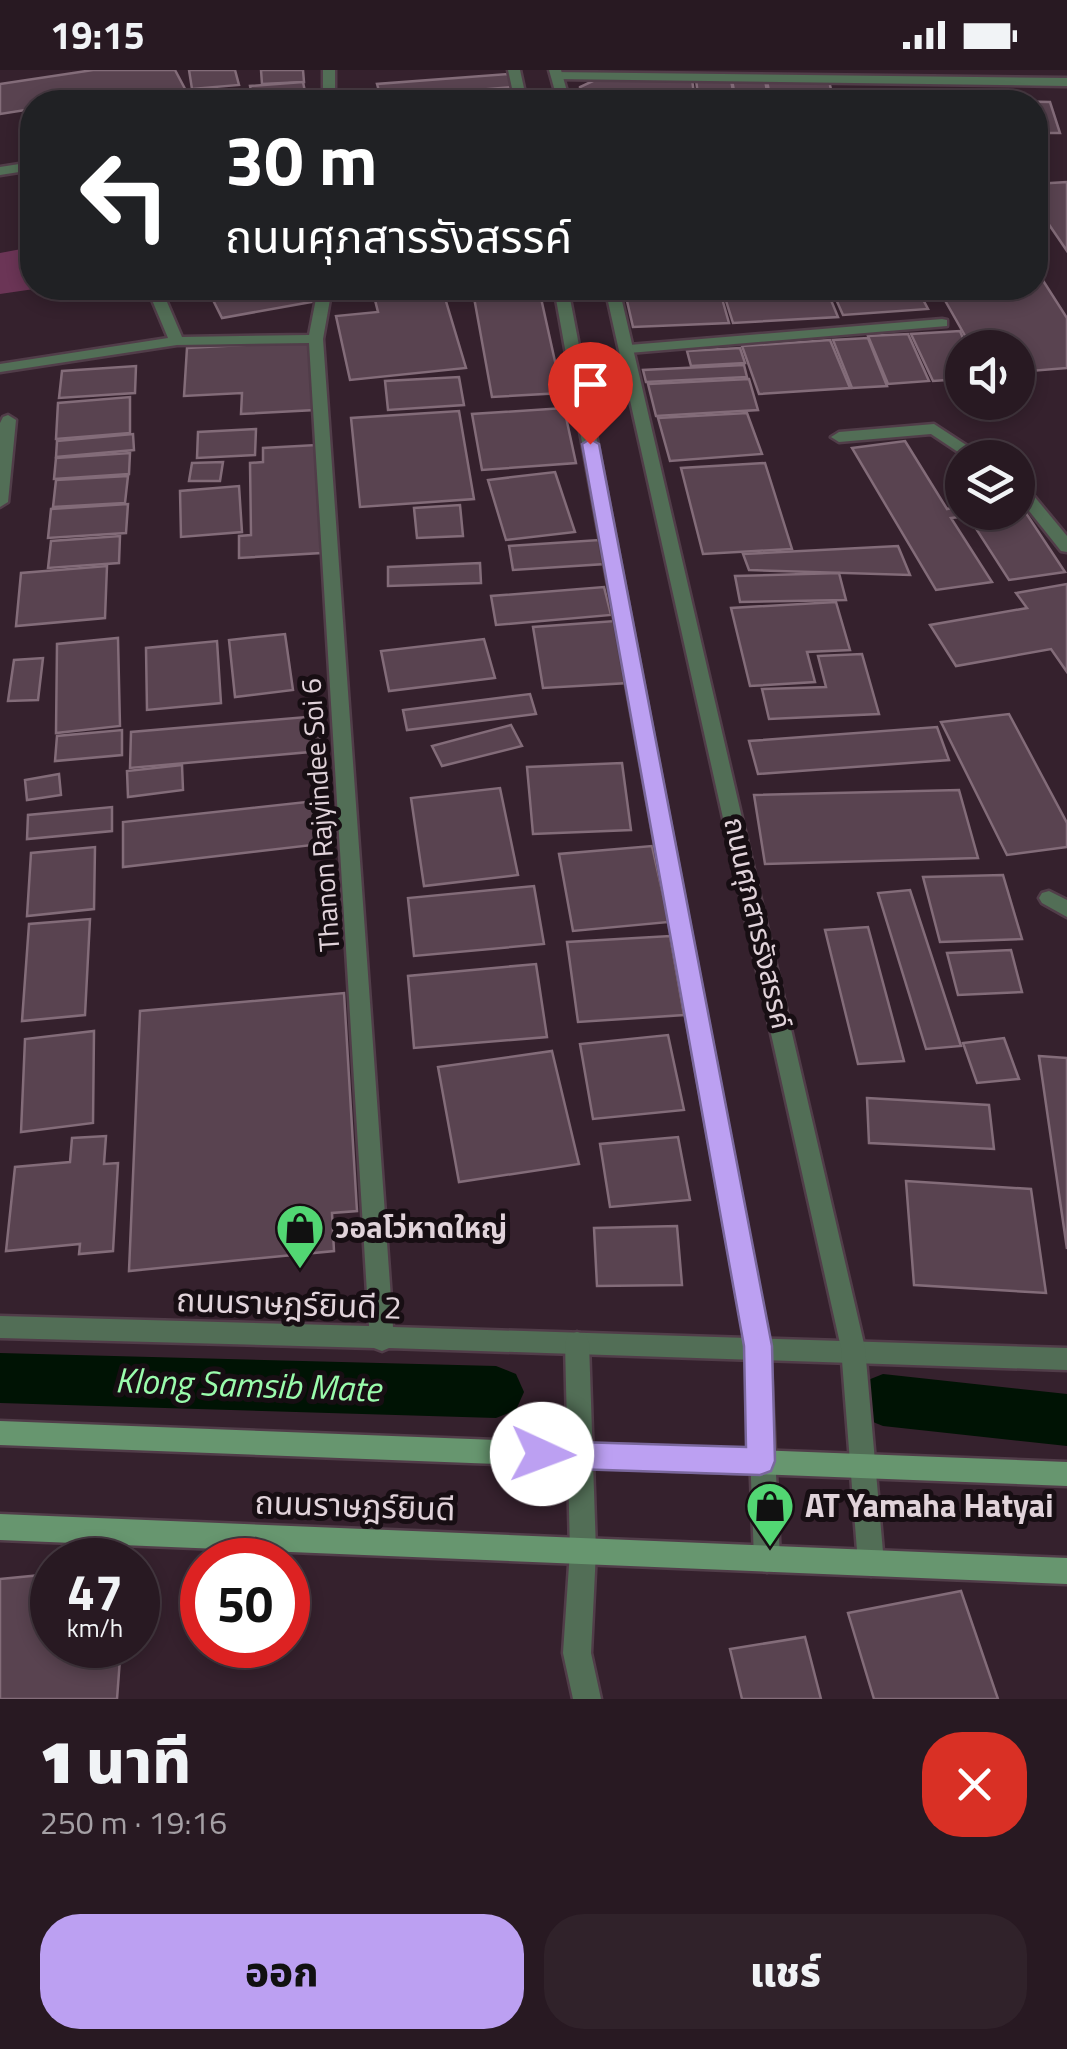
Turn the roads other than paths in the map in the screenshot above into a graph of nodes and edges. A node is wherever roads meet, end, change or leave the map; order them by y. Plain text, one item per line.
1 (556, 72) edge
2 (1067, 82) edge
3 (159, 300) edge
4 (323, 300) edge
5 (564, 300) edge
6 (615, 300) edge
7 (942, 323) dead end
8 (316, 339) junction
9 (177, 340) junction
10 (629, 349) junction
11 (0, 368) edge
12 (8, 420) dead end
13 (839, 437) dead end
14 (951, 440) edge
15 (0, 502) edge
16 (1035, 508) edge
17 (1067, 547) edge
18 (0, 1327) edge
19 (382, 1340) junction
20 (576, 1343) junction
21 (758, 1346) junction
22 (853, 1348) junction
23 (1067, 1359) edge
24 (0, 1432) edge
25 (581, 1456) junction
26 (760, 1461) junction
27 (862, 1465) junction
28 (1067, 1474) edge
29 (0, 1526) edge
30 (583, 1550) junction
31 (766, 1559) junction
32 (870, 1563) junction
33 (1067, 1571) edge
34 (587, 1699) edge

1 - 2 street
3 - 9 street
4 - 8 street, Thanon Rajyindee Soi 6
5 - 21 street
6 - 10 street, ถนนศุภสารรังสรรค์
7 - 10 street
8 - 9 street
8 - 19 street, Thanon Rajyindee Soi 6
9 - 11 street
10 - 22 street, ถนนศุภสารรังสรรค์
12 - 15 street
13 - 14 street
16 - 17 street
18 - 19 street, ถนนราษฎร์ยินดี 2
19 - 20 street, ถนนราษฎร์ยินดี 2
20 - 21 street, ถนนราษฎร์ยินดี 2
20 - 25 street
21 - 22 street, ถนนราษฎร์ยินดี 2
21 - 26 street
22 - 23 street, ถนนราษฎร์ยินดี 2
22 - 27 street, ถนนศุภสารรังสรรค์
24 - 25 main road, ถนนราษฎร์ยินดี
25 - 26 main road, ถนนราษฎร์ยินดี
25 - 30 street
26 - 27 main road, ถนนราษฎร์ยินดี
26 - 31 street
27 - 28 main road, ถนนราษฎร์ยินดี
27 - 32 street, ถนนศุภสารรังสรรค์
29 - 30 main road, ถนนราษฎร์ยินดี
30 - 31 main road, ถนนราษฎร์ยินดี
30 - 34 street
31 - 32 main road, ถนนราษฎร์ยินดี
32 - 33 main road, ถนนราษฎร์ยินดี

